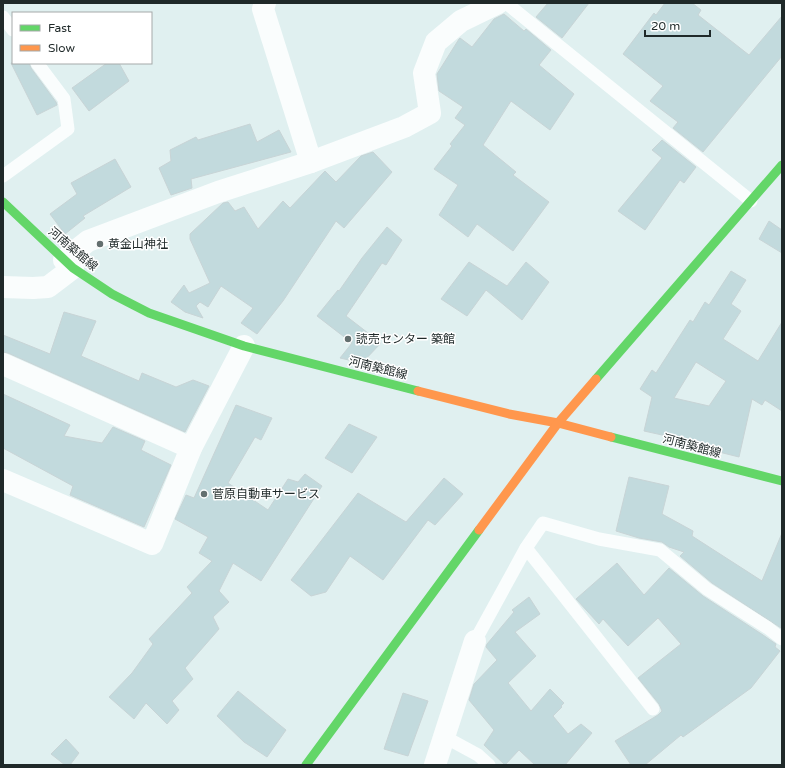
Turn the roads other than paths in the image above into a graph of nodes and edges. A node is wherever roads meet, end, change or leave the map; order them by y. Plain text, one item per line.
1 (265, 3) edge
2 (498, 3) edge
3 (506, 3) edge
4 (3, 17) edge
5 (12, 29) edge
6 (38, 64) edge
7 (311, 162) junction
8 (782, 165) edge
9 (3, 176) edge
10 (751, 201) junction
11 (3, 202) edge
12 (69, 264) junction
13 (3, 287) edge
14 (244, 346) junction
15 (3, 364) edge
16 (558, 423) junction
17 (192, 448) junction
18 (3, 480) edge
19 (782, 482) edge
20 (526, 548) junction
21 (782, 639) edge
22 (475, 641) joint
23 (652, 709) dead end
24 (443, 736) junction
25 (306, 765) edge
26 (435, 765) edge
27 (489, 765) edge

1 - 7 street
2 - 7 street
3 - 10 lane
4 - 5 lane
6 - 9 lane
7 - 12 street
8 - 10 main road
10 - 16 main road
11 - 12 main road, 河南築館線
12 - 13 street
12 - 14 main road, 河南築館線
14 - 16 main road, 河南築館線
14 - 17 street
15 - 17 street
16 - 19 main road, 河南築館線
16 - 25 main road
17 - 18 street
20 - 21 lane
20 - 22 lane
20 - 23 lane
22 - 24 street
24 - 26 street
24 - 27 lane

